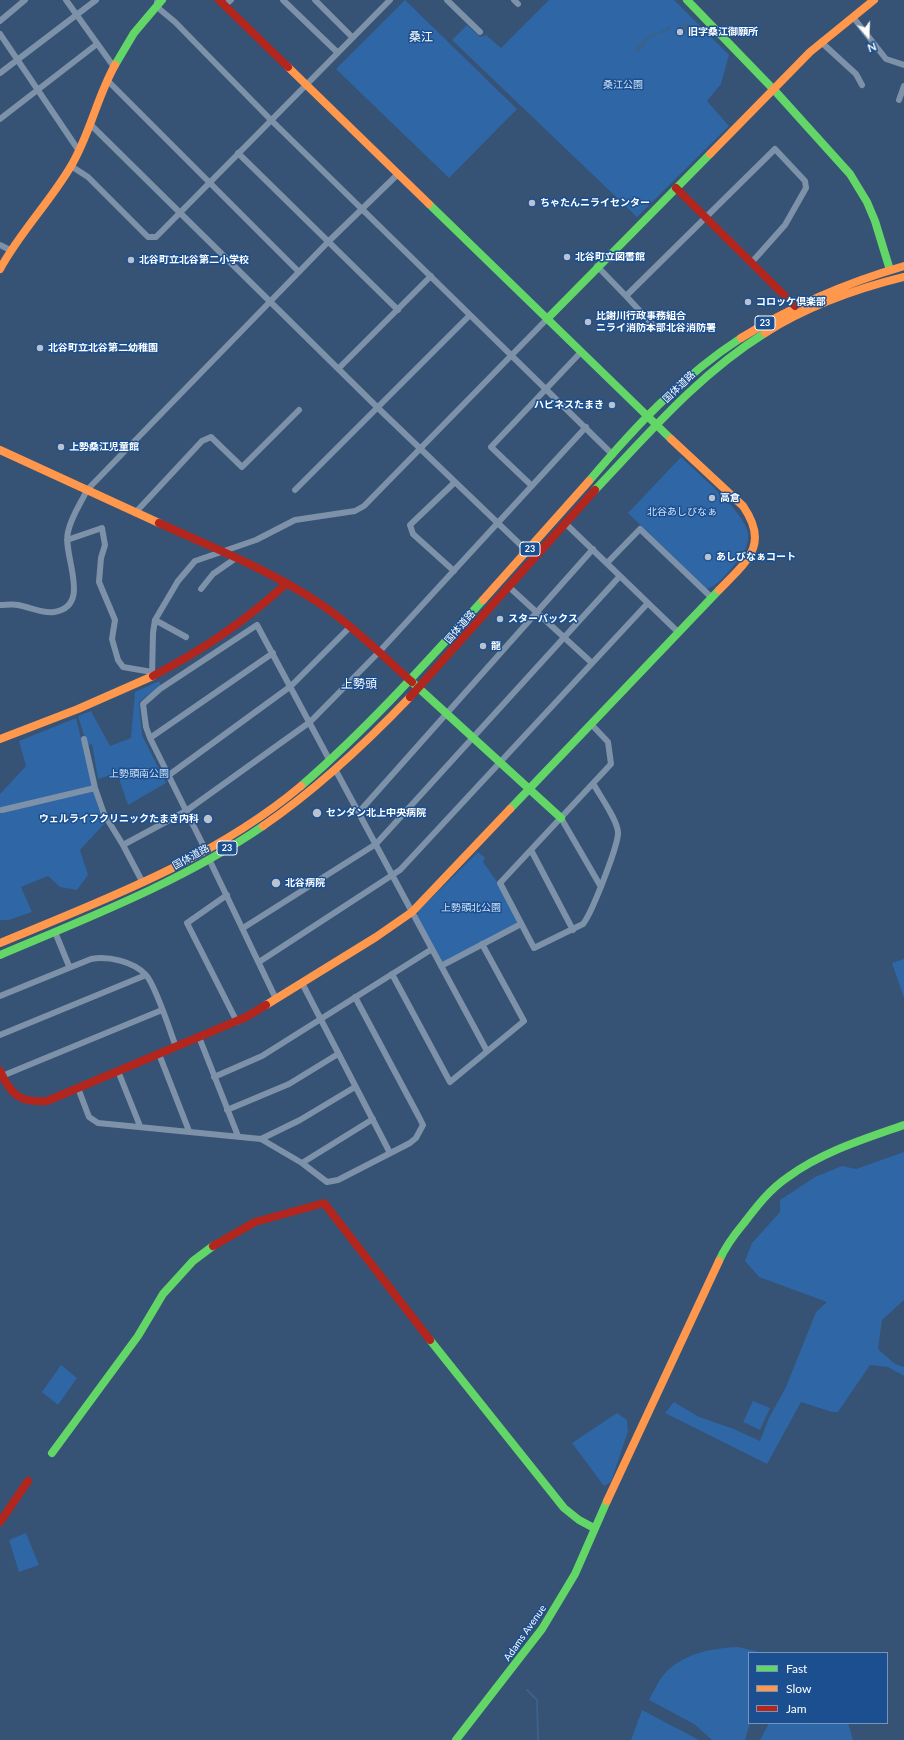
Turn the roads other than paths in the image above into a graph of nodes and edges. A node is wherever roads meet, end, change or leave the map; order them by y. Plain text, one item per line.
1 (25, 0) edge
2 (66, 0) edge
3 (96, 0) edge
4 (283, 0) edge
5 (315, 0) edge
6 (447, 0) edge
7 (687, 0) edge
8 (874, 0) edge
9 (386, 1) edge
10 (158, 2) edge
11 (225, 2) edge
12 (76, 15) junction
13 (853, 16) junction
14 (0, 20) edge
15 (480, 32) dead end
16 (0, 34) edge
17 (352, 37) junction
18 (821, 42) junction
19 (97, 44) junction
20 (337, 52) junction
21 (17, 60) junction
22 (904, 65) edge
23 (114, 67) junction
24 (0, 73) edge
25 (108, 81) junction
26 (306, 84) junction
27 (862, 85) dead end
28 (904, 86) edge
29 (37, 90) junction
30 (774, 90) junction
31 (899, 100) dead end
32 (0, 119) edge
33 (271, 120) junction
34 (91, 125) junction
35 (79, 151) junction
36 (238, 153) junction
37 (71, 166) junction
38 (398, 174) junction
39 (210, 182) junction
40 (676, 188) junction
41 (362, 209) junction
42 (180, 213) junction
43 (707, 217) junction
44 (329, 241) junction
45 (0, 245) edge
46 (10, 250) junction
47 (752, 262) junction
48 (597, 266) junction
49 (904, 266) edge
50 (0, 269) edge
51 (890, 270) junction
52 (299, 272) junction
53 (432, 276) junction
54 (904, 277) edge
55 (626, 296) junction
56 (270, 302) junction
57 (795, 306) junction
58 (398, 310) junction
59 (470, 315) junction
60 (547, 319) junction
61 (652, 324) dead end
62 (581, 352) junction
63 (511, 356) junction
64 (338, 368) junction
65 (546, 389) junction
66 (378, 408) junction
67 (299, 410) dead end
68 (647, 416) junction
69 (656, 424) junction
70 (586, 427) junction
71 (419, 448) junction
72 (0, 450) edge
73 (613, 455) junction
74 (455, 482) junction
75 (532, 486) junction
76 (87, 490) junction
77 (295, 490) dead end
78 (135, 513) junction
79 (498, 523) junction
80 (565, 523) junction
81 (67, 540) junction
82 (593, 550) junction
83 (222, 552) junction
84 (528, 552) junction
85 (236, 558) junction
86 (607, 563) junction
87 (454, 571) junction
88 (620, 576) junction
89 (287, 583) junction
90 (508, 586) junction
91 (201, 590) dead end
92 (712, 598) junction
93 (648, 603) junction
94 (0, 605) edge
95 (536, 613) junction
96 (155, 620) junction
97 (350, 627) junction
98 (678, 632) junction
99 (186, 637) dead end
100 (564, 638) junction
101 (379, 652) junction
102 (273, 654) junction
103 (592, 663) junction
104 (152, 674) junction
105 (410, 680) junction
106 (291, 686) junction
107 (418, 688) junction
108 (447, 713) junction
109 (310, 722) junction
110 (591, 724) junction
111 (473, 737) junction
112 (150, 738) junction
113 (0, 739) edge
114 (84, 739) dead end
115 (330, 761) junction
116 (501, 763) junction
117 (335, 769) junction
118 (169, 775) junction
119 (594, 785) junction
120 (95, 788) junction
121 (530, 789) junction
122 (2, 810) dead end
123 (186, 811) junction
124 (359, 812) junction
125 (561, 818) junction
126 (376, 844) junction
127 (123, 845) junction
128 (531, 850) junction
129 (207, 855) junction
130 (393, 876) junction
131 (143, 883) junction
132 (601, 887) junction
133 (227, 895) junction
134 (412, 912) junction
135 (521, 924) junction
136 (243, 928) junction
137 (573, 930) junction
138 (55, 932) junction
139 (0, 943) edge
140 (482, 944) junction
141 (432, 949) junction
142 (0, 955) edge
143 (259, 962) junction
144 (69, 966) junction
145 (441, 966) junction
146 (392, 974) junction
147 (146, 975) junction
148 (302, 983) junction
149 (0, 996) edge
150 (355, 997) junction
151 (276, 999) junction
152 (162, 1010) junction
153 (320, 1019) junction
154 (237, 1022) junction
155 (0, 1035) edge
156 (199, 1038) junction
157 (176, 1047) junction
158 (488, 1051) junction
159 (159, 1054) junction
160 (338, 1054) junction
161 (118, 1071) junction
162 (1, 1073) edge
163 (214, 1077) junction
164 (356, 1087) junction
165 (78, 1088) junction
166 (227, 1110) junction
167 (373, 1119) junction
168 (904, 1125) edge
169 (140, 1126) junction
170 (189, 1131) junction
171 (238, 1136) junction
172 (262, 1139) junction
173 (390, 1153) junction
174 (302, 1163) junction
175 (52, 1453) dead end
176 (28, 1481) dead end
177 (0, 1522) edge
178 (594, 1528) junction
179 (456, 1740) edge

1 - 14 street
2 - 12 street
3 - 12 street
4 - 20 street
5 - 17 street
6 - 15 street
7 - 30 street
8 - 13 street
9 - 17 street
10 - 23 street
10 - 33 street
11 - 26 street
12 - 19 street
12 - 21 street
13 - 18 street
13 - 22 street
16 - 21 street
17 - 20 street
18 - 27 street
18 - 30 street
19 - 23 street
19 - 29 street
20 - 26 street
21 - 24 street
21 - 29 street
23 - 25 street
25 - 34 street
25 - 39 street
26 - 33 street
26 - 38 street
28 - 31 street
29 - 32 street
29 - 35 street
30 - 40 street
30 - 51 street
33 - 36 street
33 - 41 street
34 - 35 street
34 - 42 street
35 - 37 street
36 - 39 street
36 - 44 street
37 - 42 street
37 - 46 street
38 - 41 street
38 - 60 street
39 - 42 street
39 - 52 street
40 - 43 street
40 - 48 street
41 - 44 street
41 - 53 street
42 - 56 street
43 - 47 street
43 - 47 street
43 - 55 street
44 - 52 street
44 - 58 street
45 - 46 street
46 - 50 street
47 - 57 street
48 - 55 street
48 - 60 street
49 - 51 street, 国体道路 / 23
51 - 57 street, 国体道路 / 23
52 - 56 street
53 - 58 street
53 - 59 street
54 - 69 street, 国体道路 / 23
55 - 61 street
56 - 64 street
56 - 76 street
57 - 68 street, 国体道路 / 23
58 - 64 street
59 - 63 street
59 - 66 street
60 - 62 street
60 - 63 street
62 - 65 street
62 - 68 street
63 - 65 street
63 - 71 street
64 - 66 street
65 - 70 street
65 - 75 street
66 - 71 street
66 - 77 street
67 - 78 street
68 - 69 street
68 - 73 street, 国体道路 / 23
69 - 80 street, 国体道路 / 23
69 - 92 street
70 - 73 street
70 - 75 street
71 - 74 street
71 - 83 street
72 - 76 street
73 - 84 street, 国体道路 / 23
74 - 79 street
74 - 87 street
75 - 79 street
76 - 78 street
76 - 81 street
78 - 83 street
79 - 84 street
79 - 87 street
80 - 82 street
80 - 90 street, 国体道路 / 23
81 - 94 street
81 - 104 street
82 - 86 street
82 - 95 street
83 - 85 street
83 - 96 street
84 - 105 street, 国体道路 / 23
85 - 89 street
85 - 91 street
86 - 88 street
86 - 92 street
87 - 101 street
88 - 93 street
88 - 100 street
89 - 97 street
89 - 104 street
90 - 95 street
90 - 107 street, 国体道路 / 23
92 - 98 street
93 - 98 street
93 - 103 street
95 - 100 street
95 - 108 street
96 - 99 street
96 - 104 street
97 - 101 street
97 - 106 street
98 - 110 street
100 - 103 street
100 - 111 street
101 - 105 street
101 - 109 street
102 - 106 street
102 - 112 street
102 - 112 street
103 - 116 street
104 - 113 street
105 - 107 street
105 - 115 street, 国体道路 / 23
106 - 109 street
106 - 118 street
107 - 108 street
107 - 117 street, 国体道路 / 23
108 - 111 street
108 - 124 street
109 - 115 street
109 - 123 street
110 - 119 street
110 - 121 street
111 - 116 street
111 - 126 street
112 - 118 street
114 - 120 street
115 - 129 street, 国体道路 / 23
116 - 121 street
116 - 130 street
117 - 124 street
117 - 129 street, 国体道路 / 23
118 - 123 street
119 - 125 street
119 - 132 street
120 - 122 street
120 - 127 street
121 - 125 street
121 - 134 street
123 - 127 street
123 - 129 street
124 - 126 street
125 - 128 street
125 - 132 street
126 - 130 street
126 - 136 street
127 - 131 street
128 - 135 street
128 - 137 street
129 - 131 street, 国体道路 / 23
129 - 133 street
129 - 138 street, 国体道路 / 23
130 - 134 street
130 - 143 street
131 - 139 street, 国体道路 / 23
132 - 137 street
133 - 136 street
133 - 154 street
134 - 141 street
134 - 148 street
135 - 137 street
135 - 140 street
136 - 143 street
138 - 142 street, 国体道路 / 23
138 - 144 street
140 - 145 street
140 - 158 street
141 - 145 street
141 - 146 street
143 - 151 street
144 - 147 street
144 - 149 street
145 - 158 street
146 - 150 street
146 - 158 street
147 - 152 street
147 - 155 street
148 - 151 street
148 - 153 street
150 - 153 street
150 - 173 street
151 - 154 street
152 - 157 street
152 - 162 street
153 - 160 street
153 - 163 street
154 - 156 street
156 - 157 street
156 - 163 street
157 - 159 street
159 - 161 street
159 - 170 street
160 - 164 street
160 - 166 street
161 - 165 street
161 - 169 street
162 - 165 street
163 - 166 street
164 - 167 street
164 - 172 street
165 - 169 street
166 - 171 street
167 - 173 street
167 - 174 street
168 - 178 street, Adams Avenue
169 - 170 street
170 - 171 street
171 - 172 street
172 - 174 street
173 - 174 street
175 - 178 street
176 - 177 street
178 - 179 street, Adams Avenue

